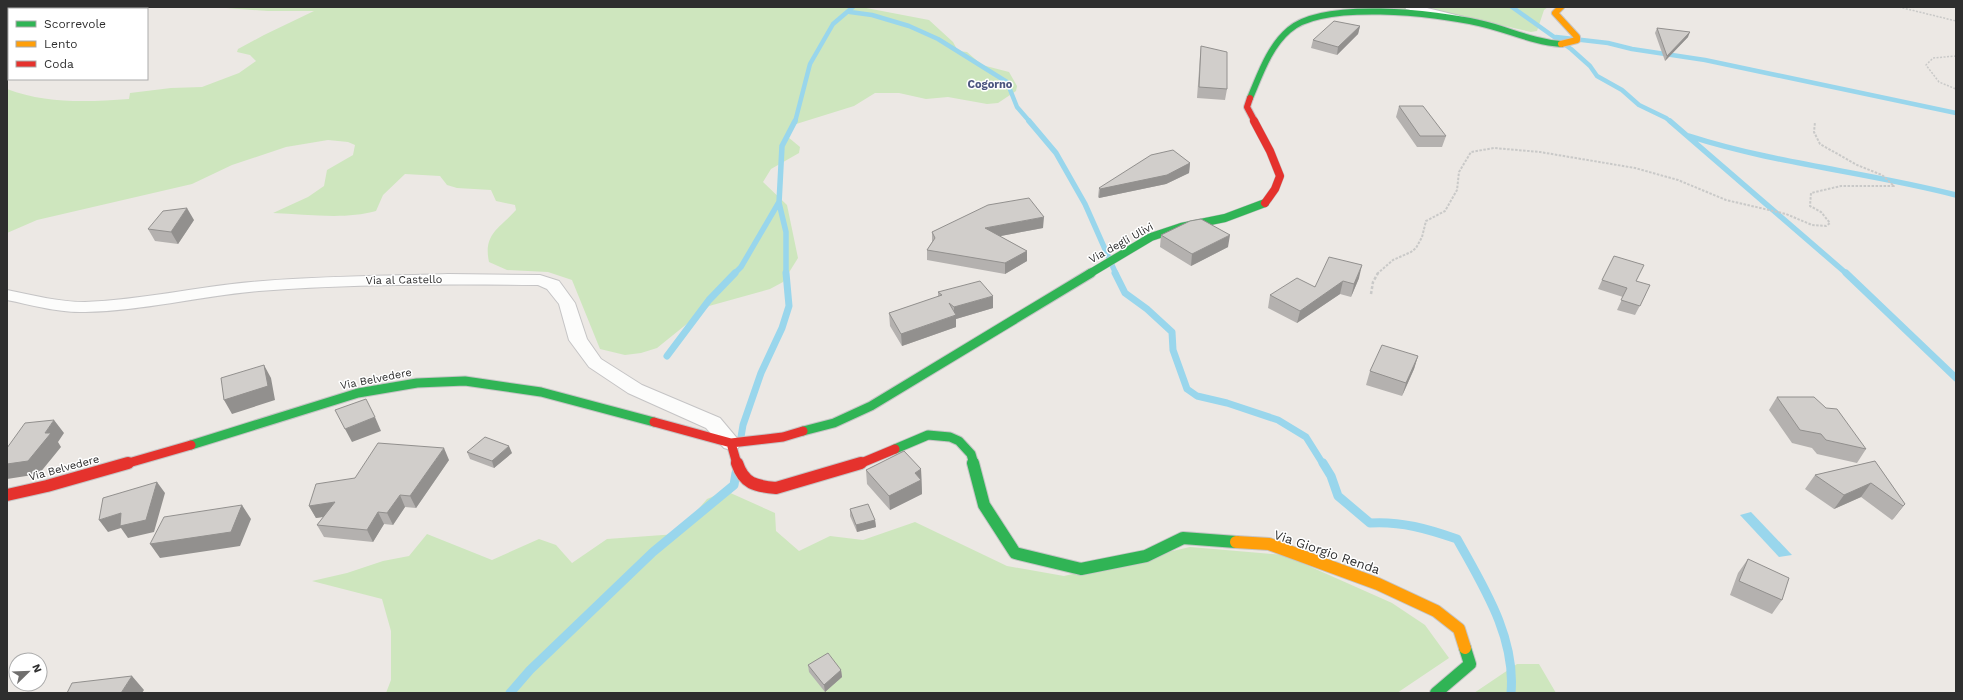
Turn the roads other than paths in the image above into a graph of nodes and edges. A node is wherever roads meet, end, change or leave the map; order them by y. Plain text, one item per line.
1 (1410, 7) edge
2 (1561, 7) edge
3 (1467, 21) junction
4 (7, 295) edge
5 (731, 443) junction
6 (7, 494) edge
7 (1436, 693) edge

1 - 3 street
2 - 3 street, Via degli Ulivi
3 - 5 street, Via degli Ulivi
4 - 5 street, Via al Castello
5 - 6 street, Via Belvedere
5 - 7 street, Via Giorgio Renda

